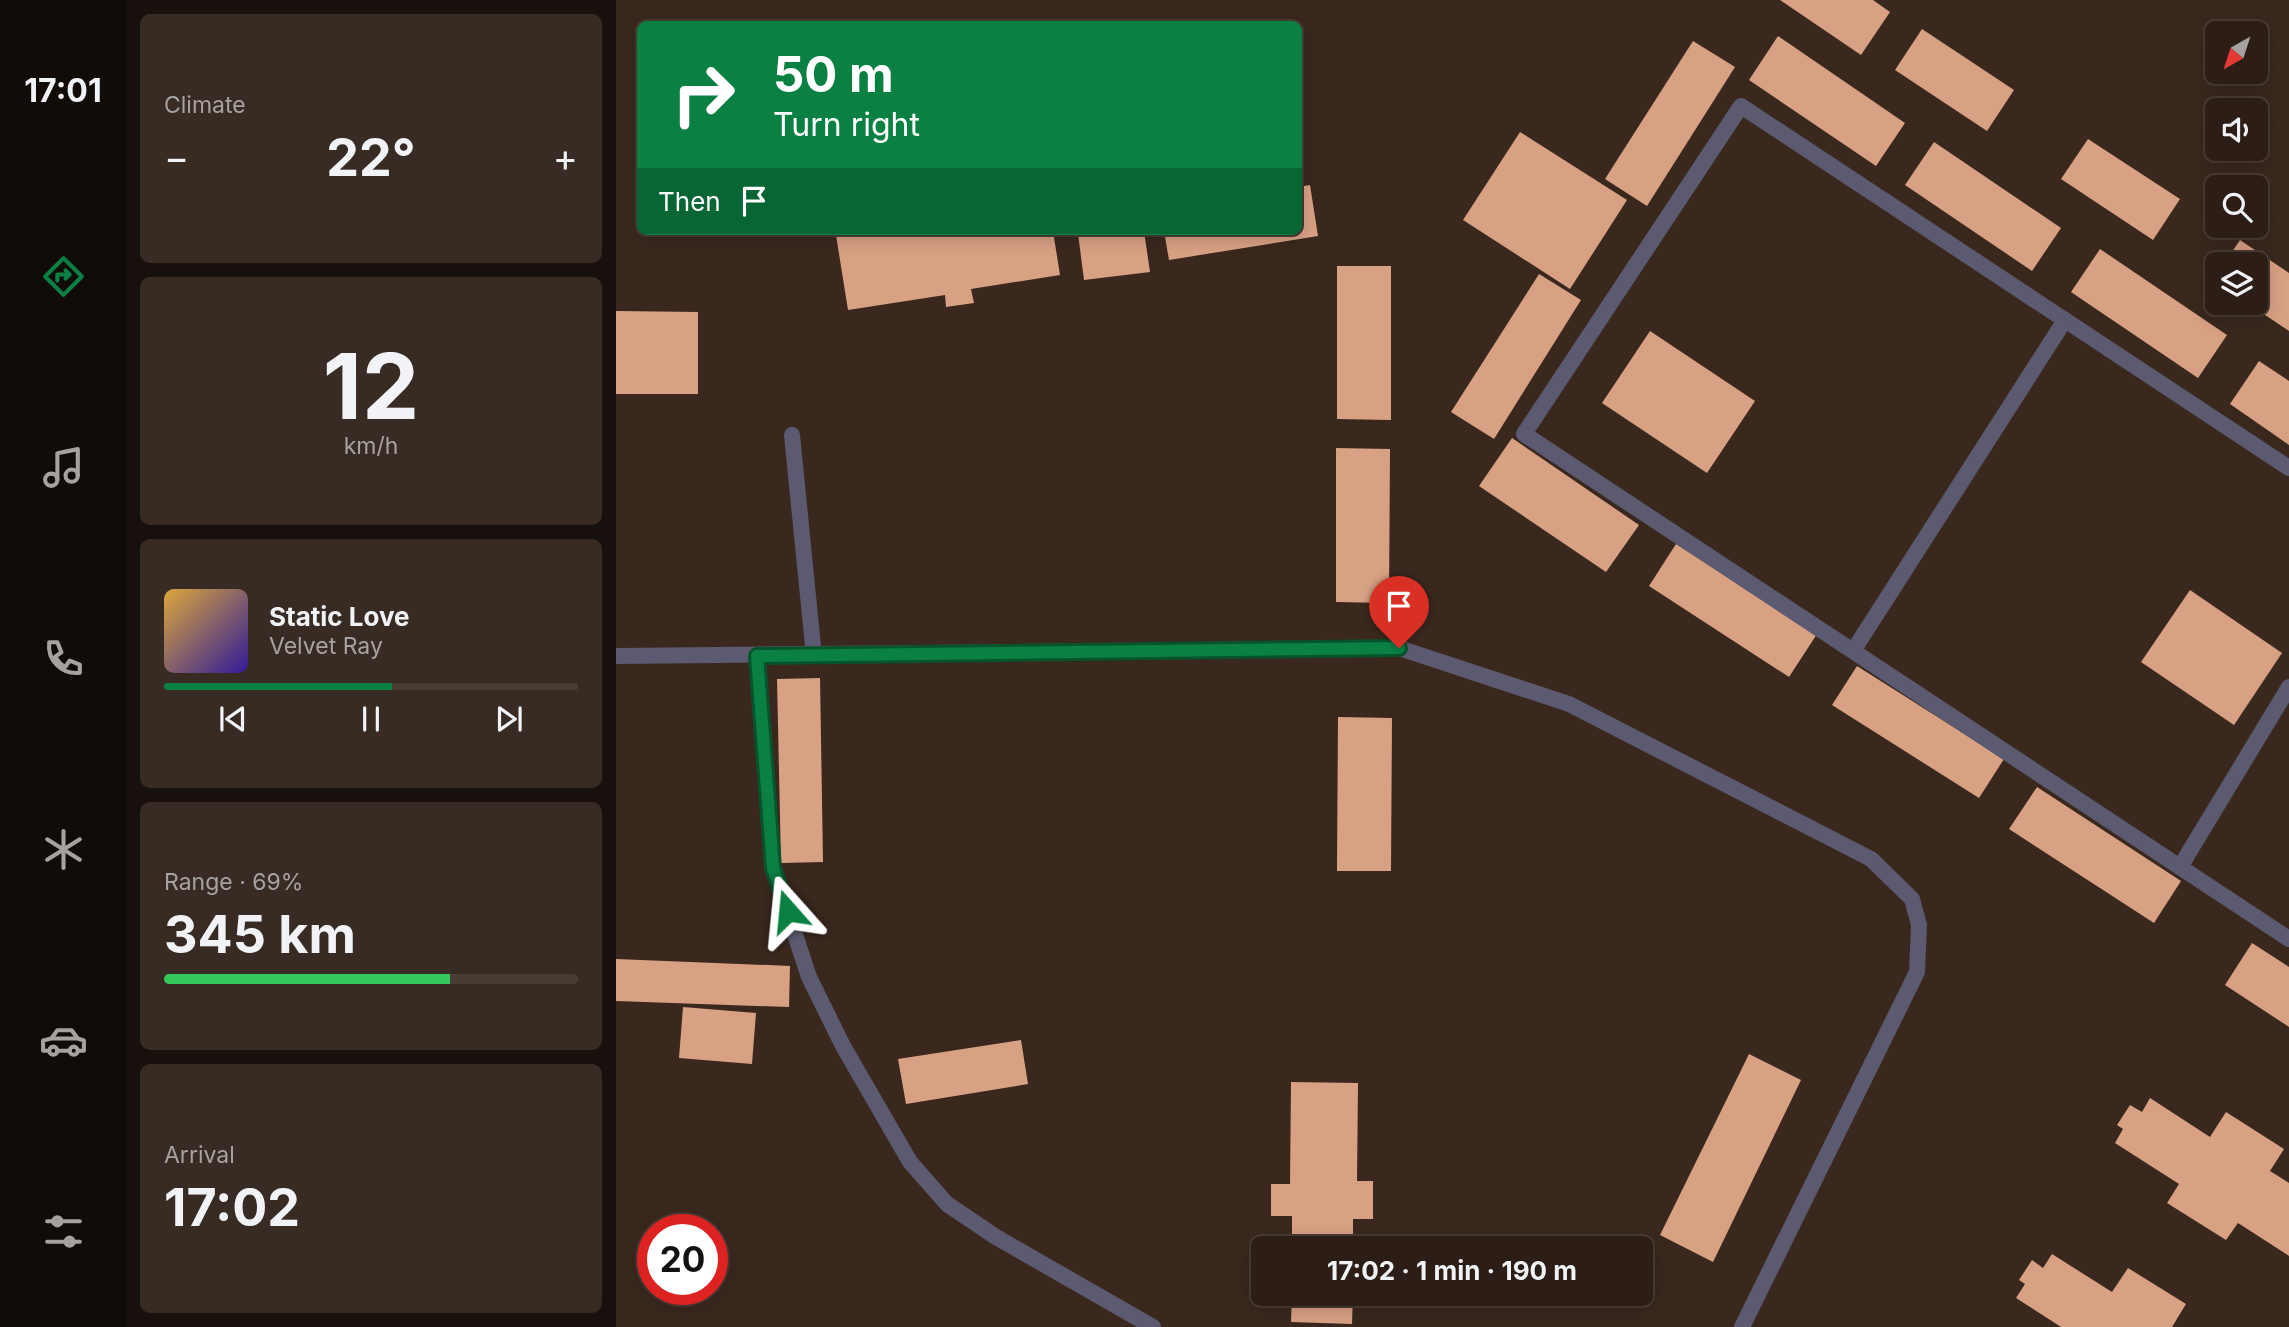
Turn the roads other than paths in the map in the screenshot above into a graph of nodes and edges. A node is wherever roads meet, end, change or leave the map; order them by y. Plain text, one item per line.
1 (2065, 320) junction
2 (792, 435) dead end
3 (2289, 468) edge
4 (1853, 651) junction
5 (616, 656) edge
6 (757, 656) junction
7 (814, 656) junction
8 (2289, 687) edge
9 (2180, 867) junction
10 (2289, 939) edge
11 (1153, 1327) edge
12 (1742, 1327) edge

1 - 3 lane
1 - 4 lane
1 - 4 lane
2 - 7 lane
4 - 9 lane
5 - 6 lane
6 - 7 lane
6 - 11 lane
7 - 12 lane
8 - 9 lane
9 - 10 lane

